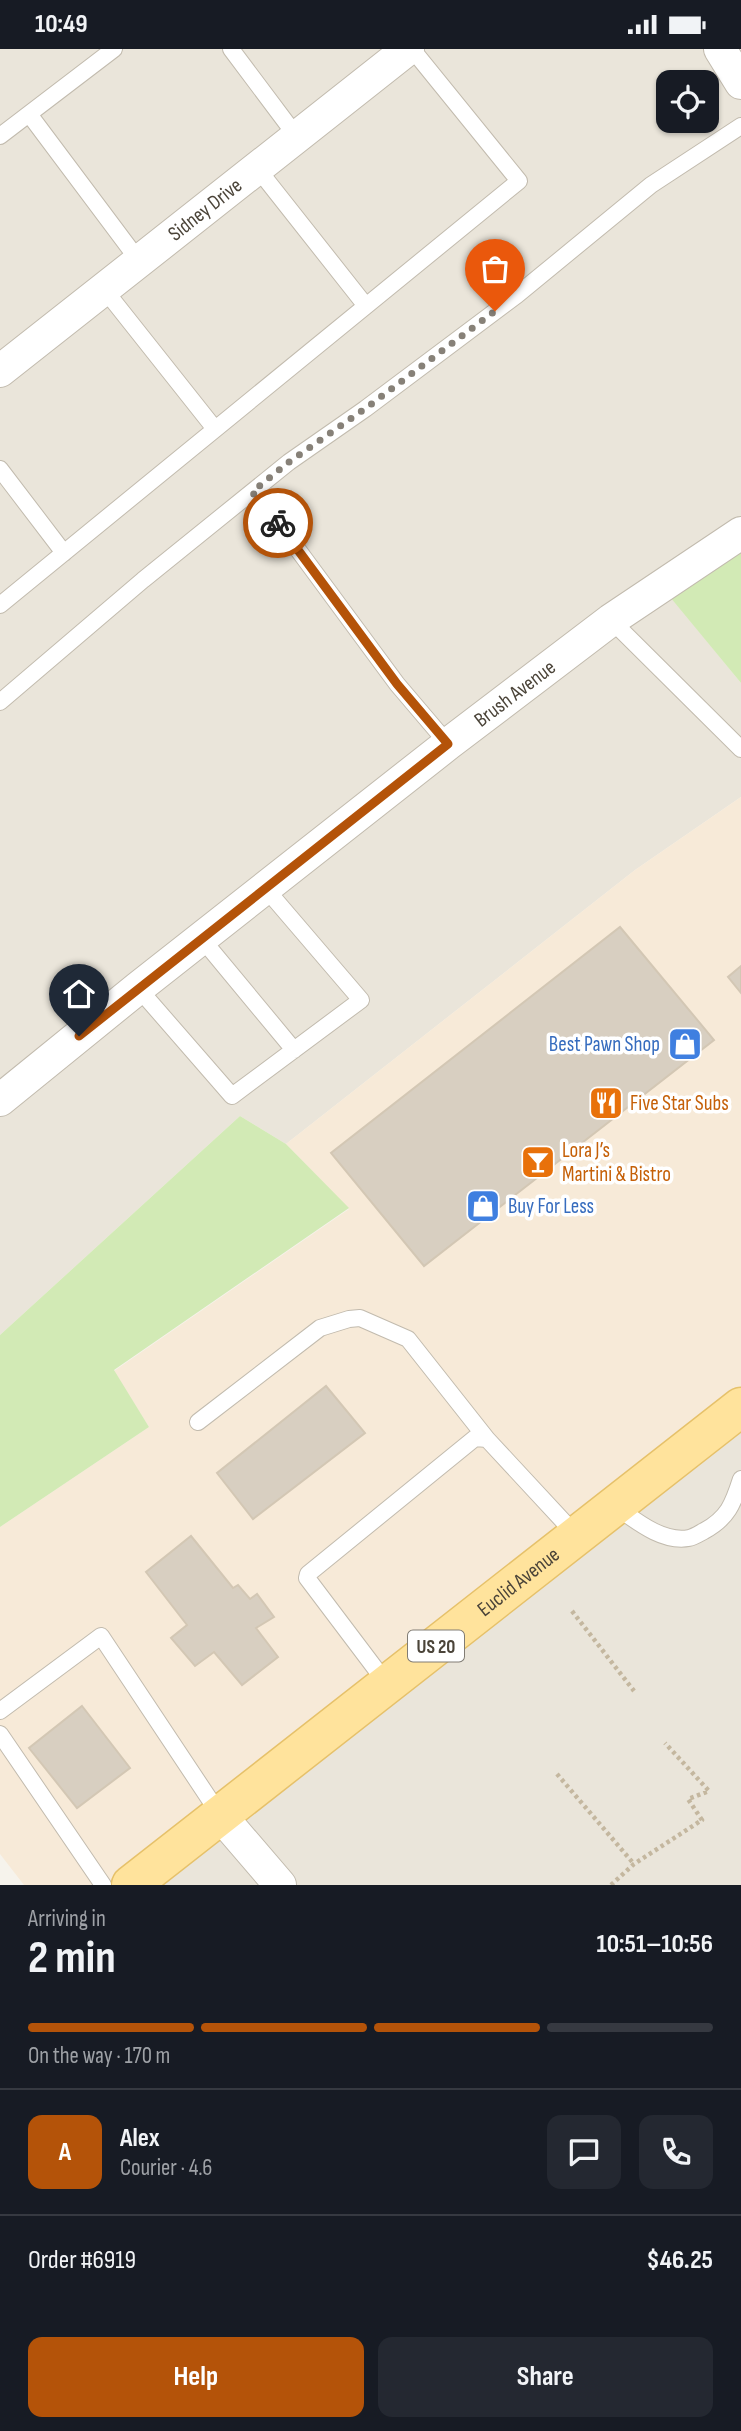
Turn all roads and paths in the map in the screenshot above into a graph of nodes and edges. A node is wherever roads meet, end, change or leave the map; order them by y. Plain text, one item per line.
1 (114, 49) edge
2 (231, 49) edge
3 (410, 49) edge
4 (720, 49) edge
5 (741, 83) edge
6 (29, 114) junction
7 (741, 126) edge
8 (0, 136) edge
9 (298, 137) junction
10 (257, 168) junction
11 (139, 261) junction
12 (104, 289) junction
13 (366, 306) junction
14 (0, 371) edge
15 (215, 429) junction
16 (0, 469) edge
17 (252, 492) junction
18 (741, 533) edge
19 (64, 553) junction
20 (0, 605) edge
21 (611, 620) junction
22 (0, 702) edge
23 (448, 744) junction
24 (741, 749) edge
25 (266, 889) junction
26 (202, 939) junction
27 (138, 988) junction
28 (294, 1050) junction
29 (0, 1100) edge
30 (740, 1416) edge
31 (198, 1422) dead end
32 (486, 1439) junction
33 (741, 1479) edge
34 (615, 1506) junction
35 (576, 1536) junction
36 (572, 1611) dead end
37 (387, 1684) junction
38 (634, 1691) dead end
39 (0, 1711) edge
40 (0, 1734) edge
41 (665, 1743) dead end
42 (557, 1774) dead end
43 (220, 1815) junction
44 (634, 1864) junction
45 (103, 1885) edge
46 (131, 1885) edge
47 (280, 1885) edge
48 (611, 1885) edge

1 - 6 lane
2 - 9 lane
3 - 9 street, Sidney Drive
3 - 13 lane
4 - 5 street
6 - 8 lane
6 - 11 lane
7 - 17 lane
9 - 10 street, Sidney Drive
10 - 11 street, Sidney Drive
10 - 13 lane
11 - 12 street, Sidney Drive
12 - 14 street, Sidney Drive
12 - 15 lane
13 - 15 lane
15 - 19 lane
16 - 19 lane
17 - 22 lane
17 - 23 lane
18 - 21 street, Brush Avenue
19 - 20 lane
21 - 23 street, Brush Avenue
21 - 24 lane
23 - 25 street, Brush Avenue
25 - 26 street, Brush Avenue
25 - 28 lane
26 - 27 street, Brush Avenue
26 - 28 lane
27 - 28 lane
27 - 29 street, Brush Avenue
30 - 34 main road, Euclid Avenue / US 20
31 - 32 lane
32 - 35 lane
32 - 37 lane
33 - 34 lane
34 - 35 main road, Euclid Avenue / US 20
35 - 37 main road, Euclid Avenue / US 20
36 - 38 path
37 - 43 main road, Euclid Avenue / US 20
39 - 43 lane
40 - 45 lane
41 - 44 path
42 - 44 path
43 - 46 main road, Euclid Avenue / US 20
43 - 47 street
44 - 48 path

